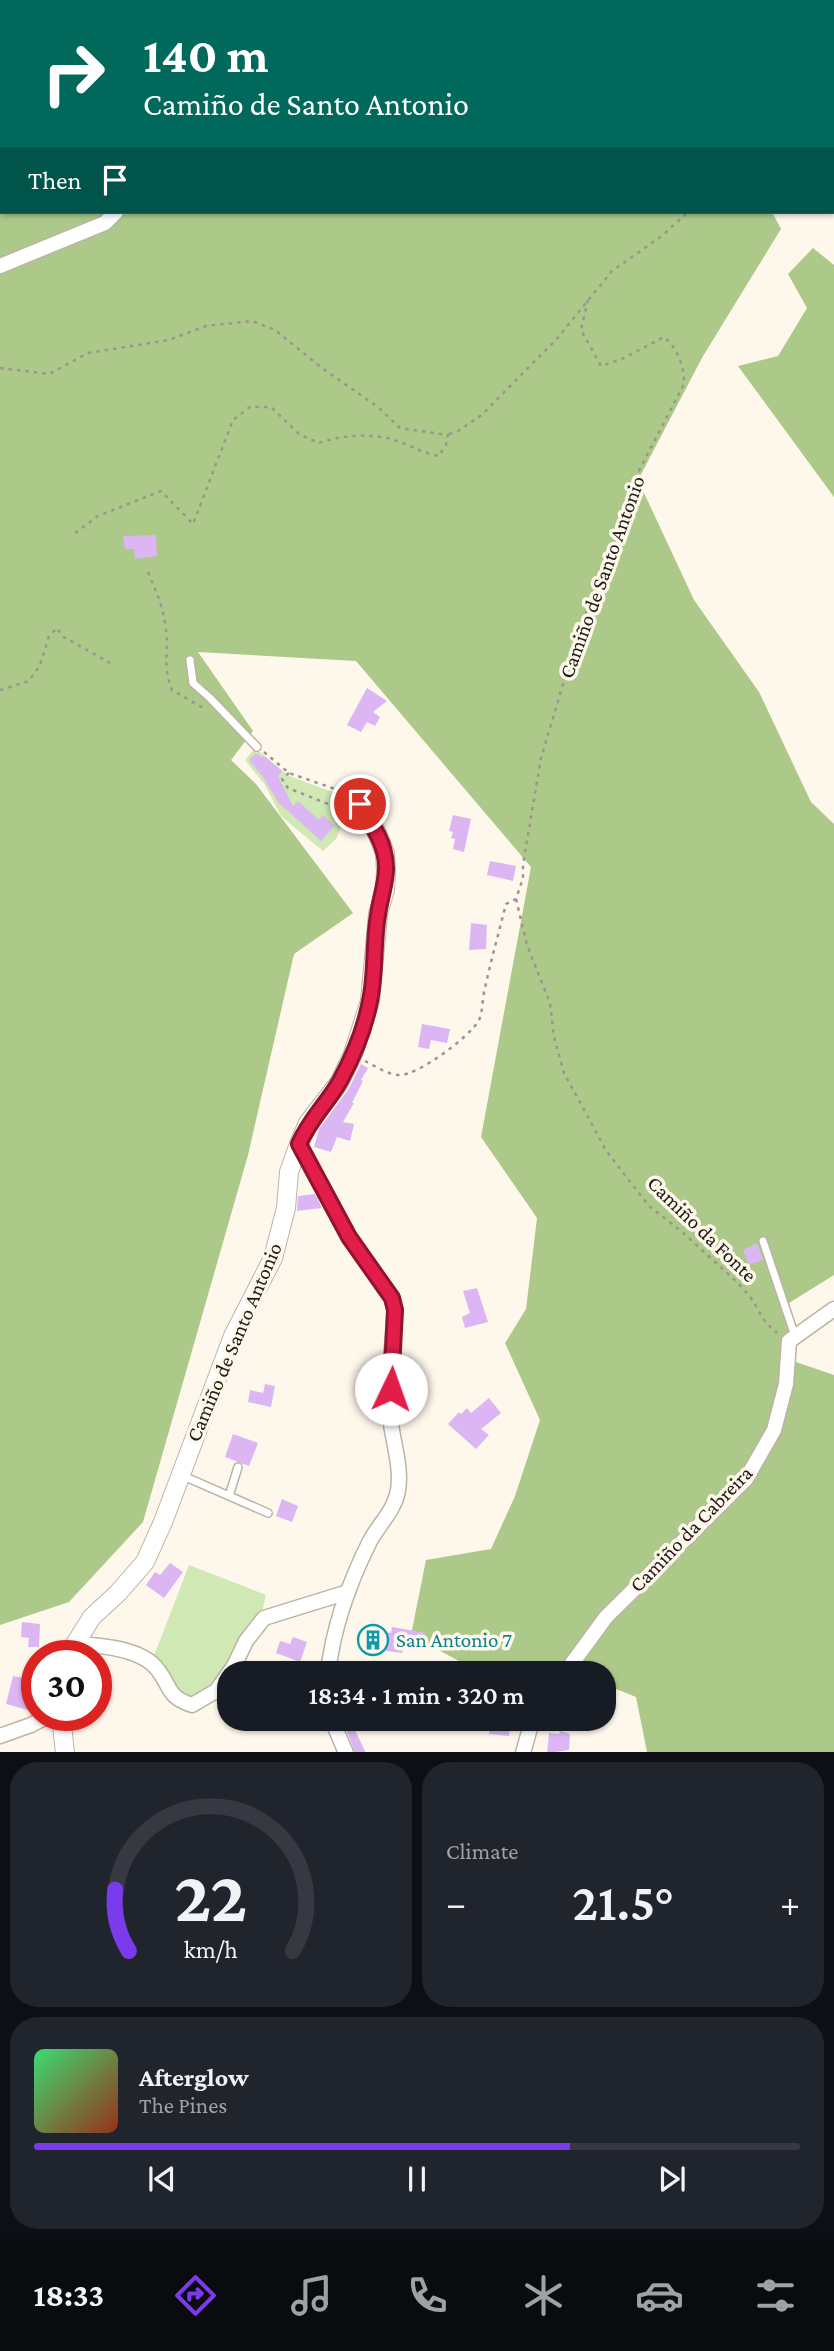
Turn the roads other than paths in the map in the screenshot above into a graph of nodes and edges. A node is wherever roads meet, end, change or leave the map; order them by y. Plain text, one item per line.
1 (114, 214) edge
2 (0, 266) edge
3 (190, 660) dead end
4 (257, 747) dead end
5 (349, 793) road end
6 (299, 1144) junction
7 (763, 1241) dead end
8 (834, 1309) edge
9 (792, 1338) junction
10 (238, 1466) dead end
11 (180, 1475) junction
12 (229, 1496) junction
13 (268, 1513) dead end
14 (348, 1592) junction
15 (79, 1640) edge
16 (112, 1647) edge
17 (330, 1661) edge
18 (574, 1661) edge
19 (21, 1729) edge
20 (63, 1731) edge
21 (337, 1731) edge
22 (529, 1731) edge
23 (0, 1736) edge
24 (65, 1752) edge
25 (346, 1752) edge
26 (523, 1752) edge

1 - 2 street
3 - 4 lane
5 - 6 street, Camiño de Santo Antonio
6 - 11 street, Camiño de Santo Antonio
6 - 14 street
7 - 9 lane
8 - 9 street
9 - 18 street, Camiño da Cabreira
10 - 12 lane
11 - 12 lane
11 - 15 street, Camiño de Santo Antonio
12 - 13 lane
14 - 16 street
14 - 17 street
19 - 23 street
20 - 24 street
21 - 25 street
22 - 26 street

